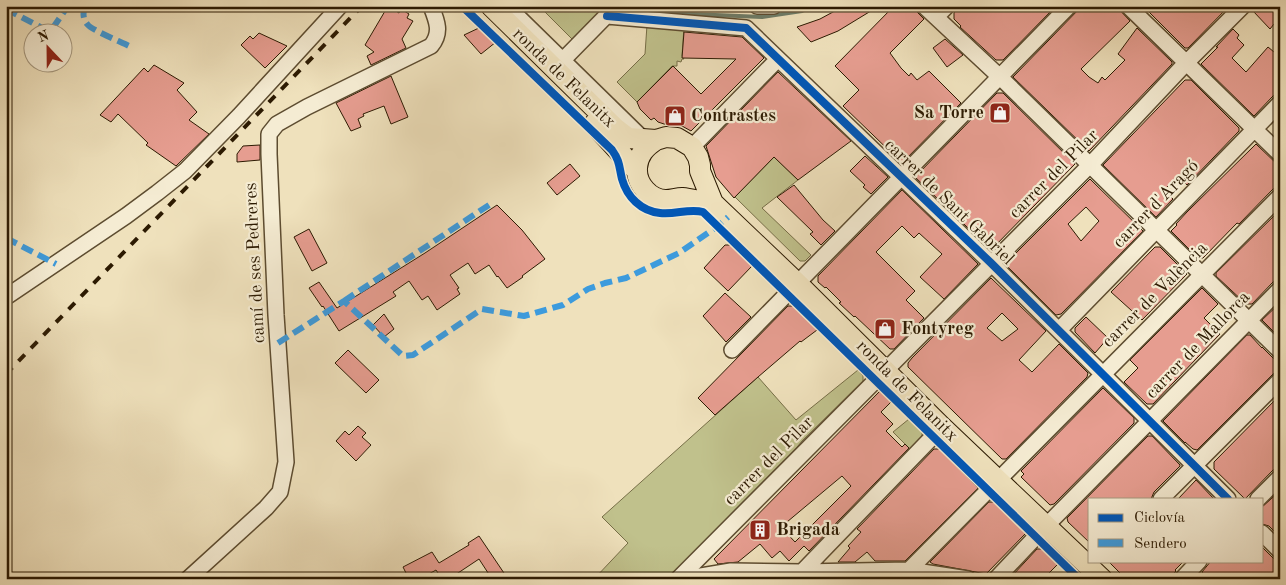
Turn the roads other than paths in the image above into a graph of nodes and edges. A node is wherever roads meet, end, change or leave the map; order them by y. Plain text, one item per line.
1 (340, 6) edge
2 (431, 6) edge
3 (475, 6) edge
4 (491, 6) edge
5 (507, 6) edge
6 (757, 6) edge
7 (774, 6) edge
8 (924, 6) edge
9 (947, 6) edge
10 (1069, 6) edge
11 (1128, 6) edge
12 (1243, 6) edge
13 (611, 11) edge
14 (936, 18) junction
15 (778, 59) junction
16 (562, 61) junction
17 (1186, 62) junction
18 (1000, 77) junction
19 (1280, 103) edge
20 (1254, 130) junction
21 (649, 140) junction
22 (692, 147) junction
23 (1280, 154) edge
24 (1090, 165) junction
25 (637, 170) junction
26 (700, 171) junction
27 (901, 178) junction
28 (1280, 196) edge
29 (680, 198) junction
30 (713, 203) junction
31 (1156, 230) junction
32 (991, 263) junction
33 (1202, 275) junction
34 (797, 283) junction
35 (1280, 289) edge
36 (6, 297) edge
37 (1248, 321) junction
38 (1059, 330) junction
39 (732, 350) dead end
40 (1280, 352) edge
41 (886, 370) junction
42 (1104, 374) junction
43 (1280, 380) edge
44 (1150, 421) junction
45 (942, 427) junction
46 (1194, 465) junction
47 (1280, 477) edge
48 (998, 480) junction
49 (1162, 498) edge
50 (1227, 498) edge
51 (1259, 498) edge
52 (1046, 526) junction
53 (1264, 535) edge
54 (1280, 551) edge
55 (1088, 562) edge
56 (1198, 562) edge
57 (909, 570) junction
58 (802, 572) junction
59 (188, 579) edge
60 (678, 579) edge
61 (683, 579) edge
62 (968, 579) edge
63 (996, 579) edge
64 (1182, 579) edge

1 - 36 street
2 - 59 street, camí de ses Pedreres
3 - 25 main road, ronda de Felanitx
4 - 21 main road, ronda de Felanitx
5 - 16 street
6 - 7 street
8 - 14 street
9 - 14 street
10 - 18 street
11 - 17 street
12 - 17 street, carrer del Pilar
13 - 15 street, carrer de Sant Gabriel
13 - 16 street
14 - 18 street
15 - 22 street
15 - 27 street, carrer de Sant Gabriel
16 - 21 street
17 - 20 street
17 - 24 street, carrer del Pilar
18 - 24 street
18 - 27 street
19 - 20 street, carrer d'Aragó
20 - 23 street
20 - 31 street, carrer d'Aragó
21 - 22 main road
21 - 25 main road
22 - 26 main road
24 - 31 street
24 - 32 street, carrer del Pilar
25 - 29 main road
26 - 29 main road
26 - 30 main road
27 - 32 street, carrer de Sant Gabriel
27 - 34 street
28 - 33 street, carrer de València
29 - 30 main road
30 - 34 main road, ronda de Felanitx
31 - 33 street
31 - 38 street, carrer d'Aragó
32 - 38 street, carrer de Sant Gabriel
32 - 41 street, carrer del Pilar
33 - 37 street
33 - 42 street, carrer de València
34 - 39 street
34 - 41 main road, ronda de Felanitx
35 - 37 street, carrer de Mallorca
37 - 40 street
37 - 44 street, carrer de Mallorca
38 - 42 street, carrer de Sant Gabriel
41 - 45 main road, ronda de Felanitx
41 - 60 street, carrer del Pilar
42 - 44 street, carrer de Sant Gabriel
42 - 48 street, carrer de València
43 - 46 street
44 - 46 street, carrer de Sant Gabriel
44 - 52 street, carrer de Mallorca
45 - 48 main road, ronda de Felanitx
45 - 58 street
46 - 49 street
46 - 50 street, carrer de Sant Gabriel
47 - 51 street
48 - 52 main road, ronda de Felanitx
48 - 57 street, carrer de València
52 - 55 main road, ronda de Felanitx
52 - 63 street, carrer de Mallorca
53 - 54 street
56 - 64 street
57 - 58 street
57 - 62 street
58 - 61 street

